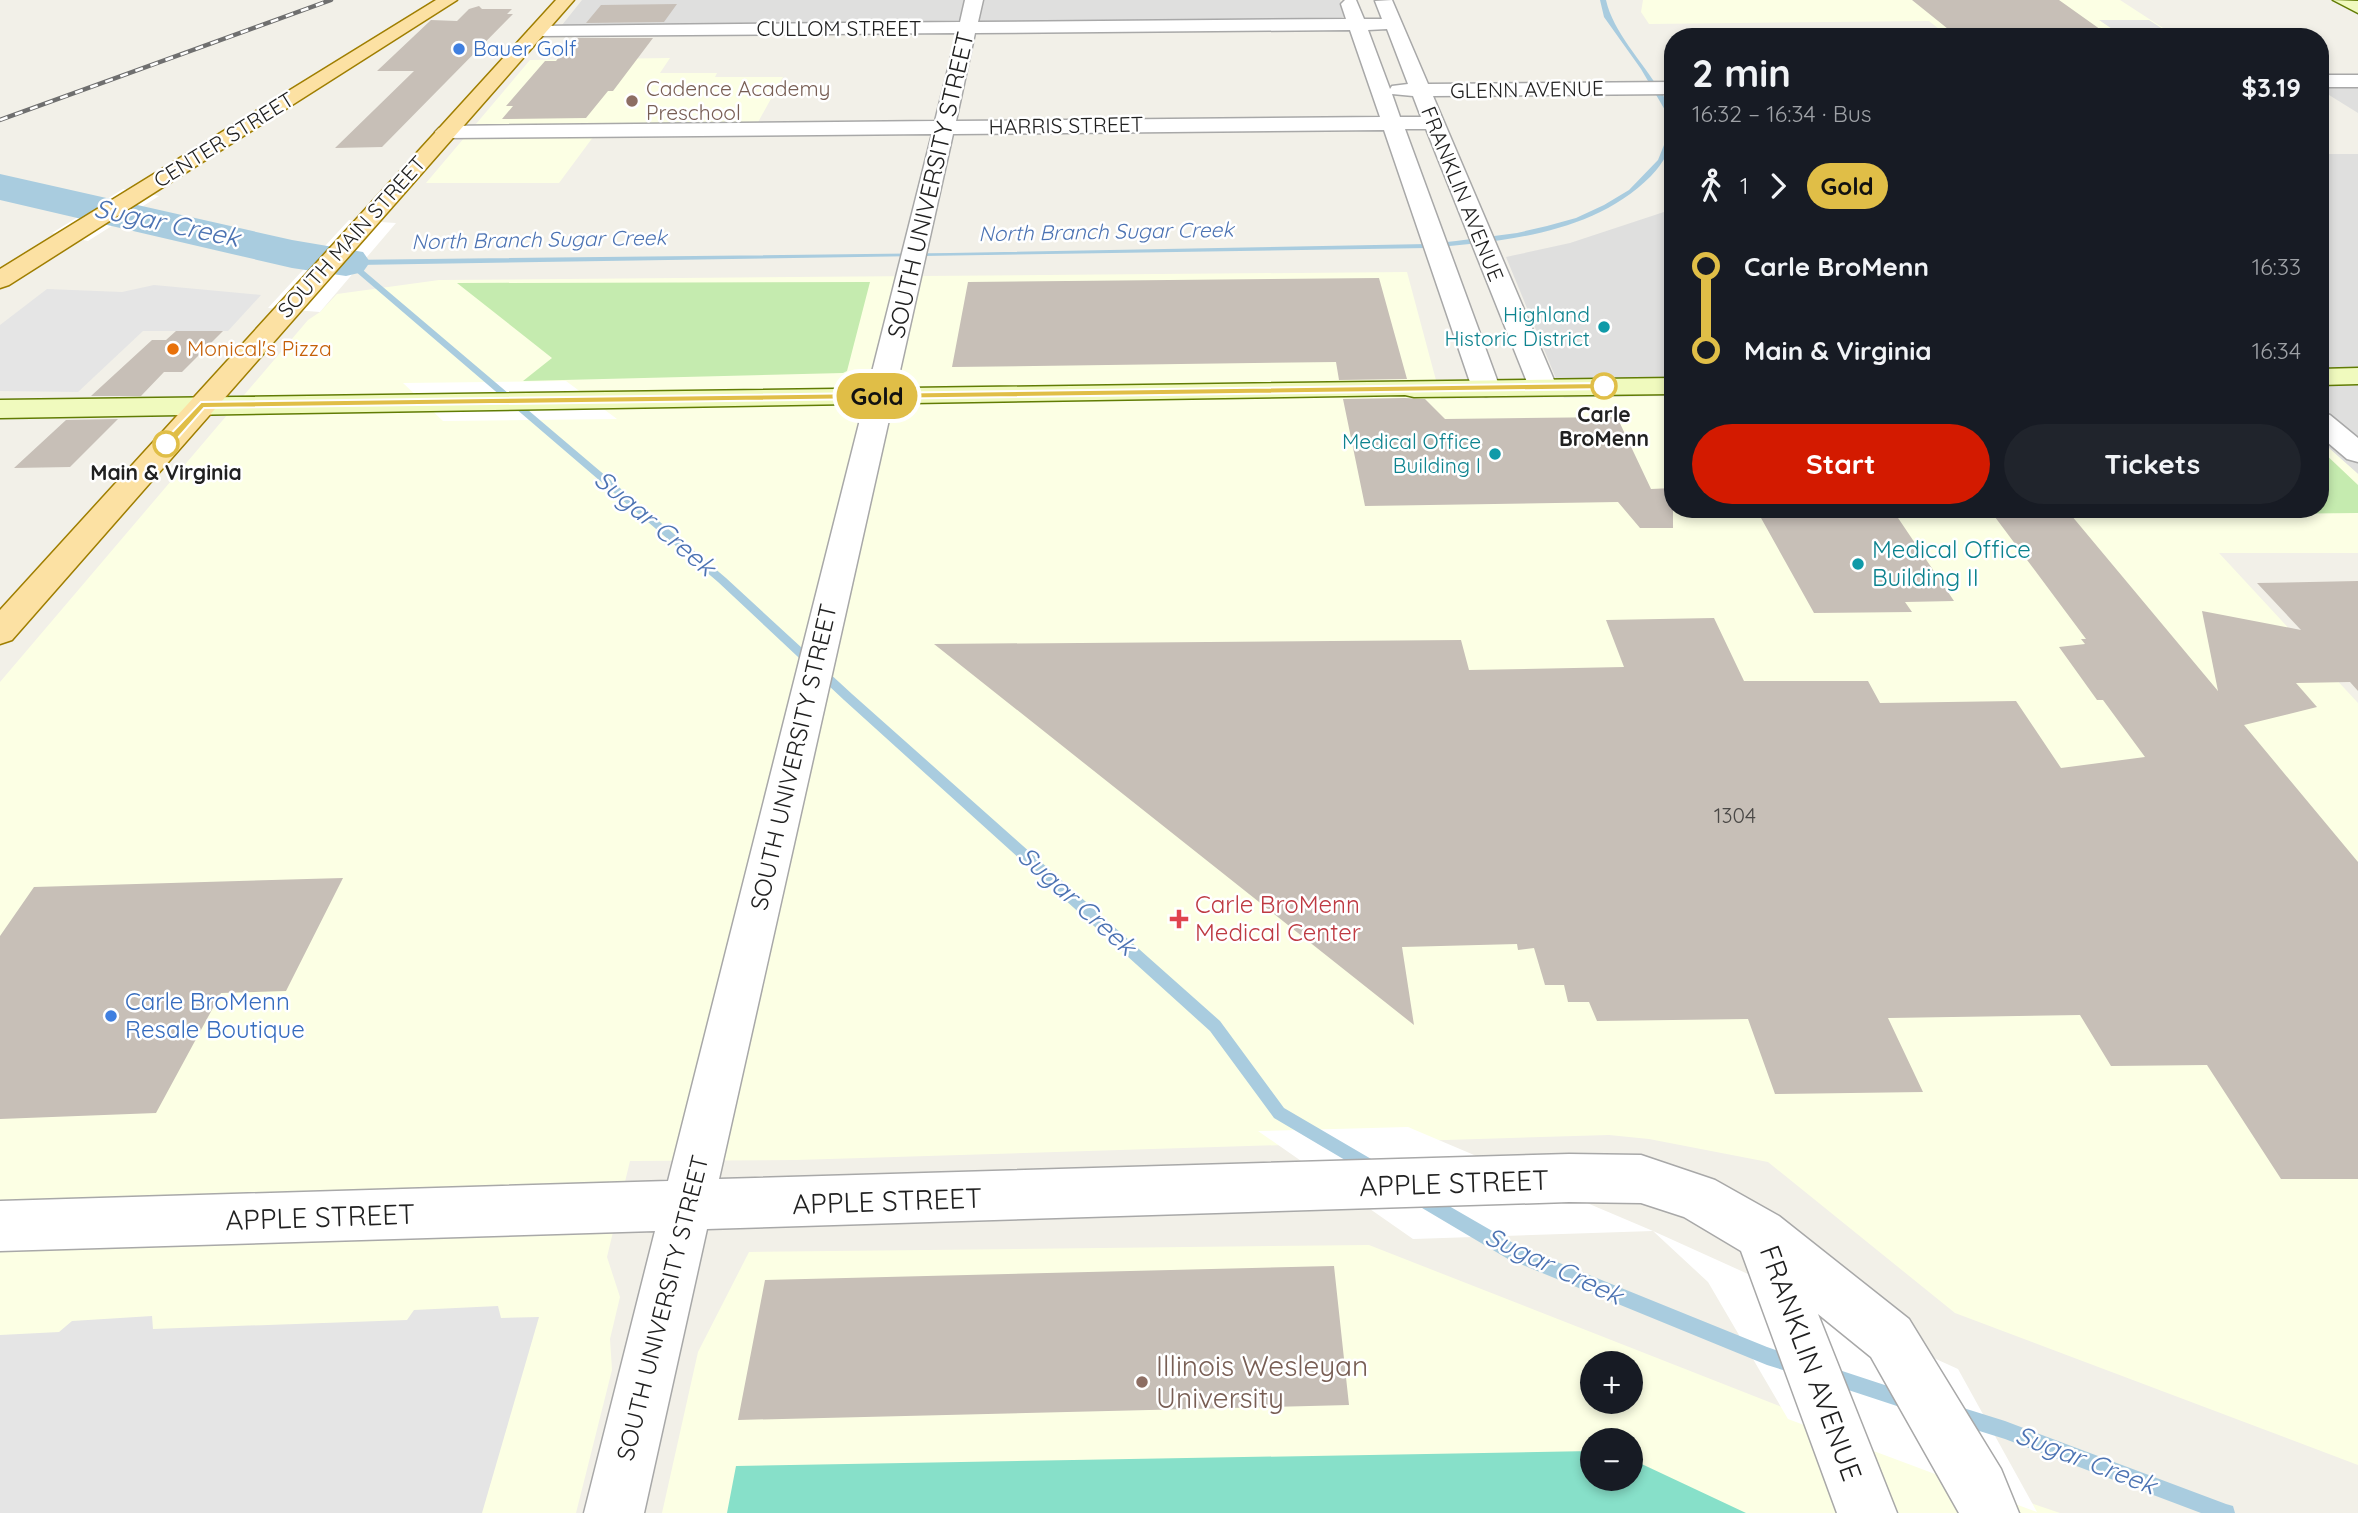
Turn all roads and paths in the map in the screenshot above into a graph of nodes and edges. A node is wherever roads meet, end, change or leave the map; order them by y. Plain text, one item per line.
1 (448, 0) edge
2 (565, 0) edge
3 (974, 0) edge
4 (1349, 0) edge
5 (1384, 0) edge
6 (2342, 0) edge
7 (2358, 8) edge
8 (1393, 24) junction
9 (1357, 25) junction
10 (968, 28) junction
11 (537, 31) junction
12 (2329, 81) edge
13 (2358, 81) edge
14 (1664, 88) edge
15 (1381, 90) junction
16 (1421, 90) junction
17 (1392, 123) junction
18 (1433, 123) junction
19 (945, 127) junction
20 (446, 132) junction
21 (0, 280) edge
22 (2358, 376) edge
23 (2329, 377) edge
24 (1664, 386) edge
25 (1543, 387) junction
26 (1486, 388) junction
27 (881, 396) junction
28 (201, 405) junction
29 (0, 409) edge
30 (2329, 429) edge
31 (2358, 453) edge
32 (0, 632) edge
33 (688, 1206) junction
34 (0, 1226) edge
35 (1761, 1234) junction
36 (1984, 1501) edge
37 (614, 1513) edge
38 (1867, 1513) edge

1 - 21 main road, CENTER STREET
2 - 11 main road, SOUTH MAIN STREET
3 - 10 street, SOUTH UNIVERSITY STREET
4 - 9 street, FRANKLIN AVENUE
5 - 8 street, FRANKLIN AVENUE
6 - 7 street
8 - 9 street, CULLOM STREET
8 - 16 street, FRANKLIN AVENUE
9 - 10 street, CULLOM STREET
9 - 15 street, FRANKLIN AVENUE
10 - 11 street, CULLOM STREET
10 - 19 street, SOUTH UNIVERSITY STREET
11 - 20 main road, SOUTH MAIN STREET
12 - 13 street
14 - 16 street, GLENN AVENUE
15 - 16 street, GLENN AVENUE
15 - 17 street, FRANKLIN AVENUE
16 - 18 street, FRANKLIN AVENUE
17 - 18 street, HARRIS STREET
17 - 19 street, HARRIS STREET
17 - 26 street, FRANKLIN AVENUE
18 - 25 street, FRANKLIN AVENUE
19 - 20 street, HARRIS STREET
19 - 27 street, SOUTH UNIVERSITY STREET
20 - 28 main road, SOUTH MAIN STREET
22 - 23 street
24 - 25 street
25 - 26 street
26 - 27 street
27 - 28 street
27 - 33 street, SOUTH UNIVERSITY STREET
28 - 29 street
28 - 32 main road, SOUTH MAIN STREET
30 - 31 street
33 - 34 street, APPLE STREET
33 - 35 street, APPLE STREET
33 - 37 street, SOUTH UNIVERSITY STREET
35 - 36 street, FRANKLIN AVENUE
35 - 38 street, FRANKLIN AVENUE

